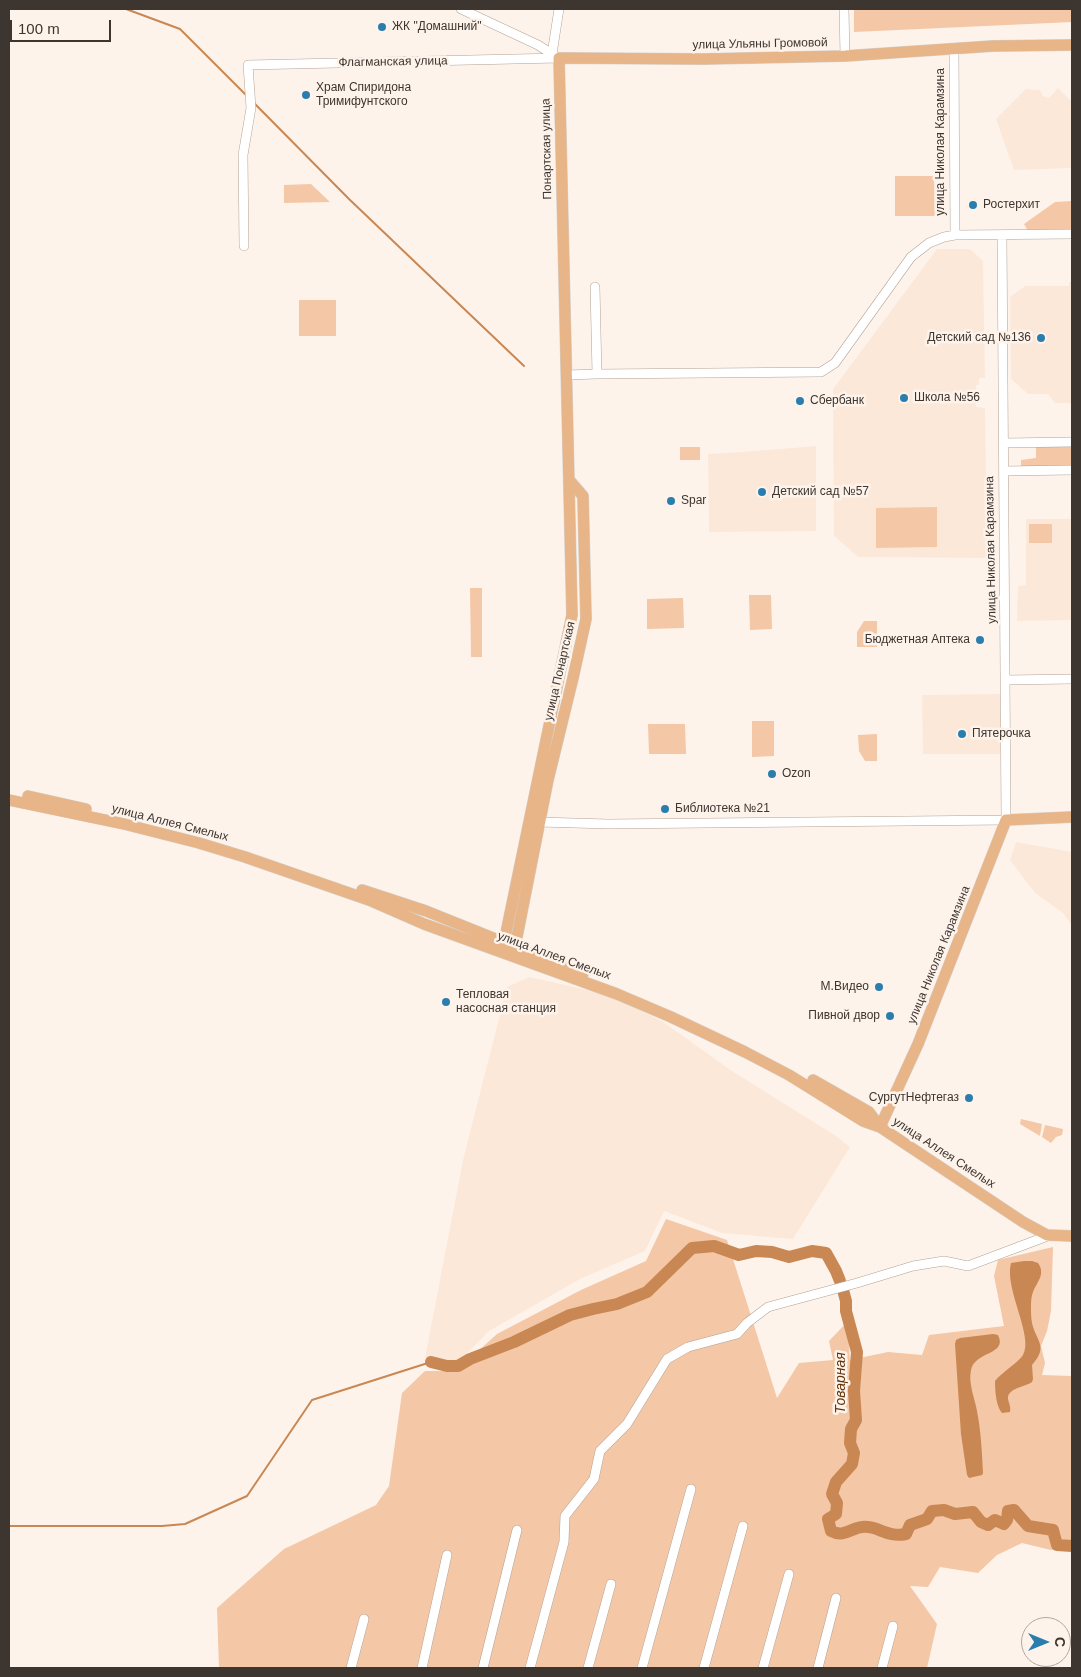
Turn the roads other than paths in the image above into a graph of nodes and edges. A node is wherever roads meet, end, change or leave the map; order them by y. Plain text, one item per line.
1 (461, 9) edge
2 (559, 9) edge
3 (844, 9) edge
4 (1072, 45) edge
5 (954, 48) junction
6 (555, 56) junction
7 (845, 56) junction
8 (1072, 234) edge
9 (955, 235) junction
10 (1002, 235) junction
11 (562, 239) joint
12 (244, 246) dead end
13 (595, 287) dead end
14 (597, 374) junction
15 (566, 375) junction
16 (1072, 442) edge
17 (1004, 443) junction
18 (1072, 470) edge
19 (1004, 471) junction
20 (570, 481) junction
21 (570, 496) junction
22 (583, 496) junction
23 (1072, 679) edge
24 (1006, 680) junction
25 (543, 779) junction
26 (9, 792) edge
27 (9, 800) edge
28 (1072, 817) edge
29 (1006, 820) junction
30 (540, 822) junction
31 (508, 949) junction
32 (880, 1127) junction
33 (1048, 1235) junction
34 (1072, 1236) edge
35 (691, 1489) dead end
36 (743, 1526) dead end
37 (517, 1530) dead end
38 (446, 1554) dead end
39 (789, 1574) dead end
40 (611, 1584) dead end
41 (836, 1598) dead end
42 (364, 1619) dead end
43 (894, 1626) dead end
44 (350, 1668) edge
45 (422, 1668) edge
46 (483, 1668) edge
47 (530, 1668) edge
48 (588, 1668) edge
49 (642, 1668) edge
50 (704, 1668) edge
51 (763, 1668) edge
52 (818, 1668) edge
53 (882, 1668) edge

1 - 6 street, улица Ульяны Громовой
2 - 6 street, Понартская улица
3 - 7 street
4 - 5 main road, улица Ульяны Громовой
5 - 7 main road, улица Ульяны Громовой
5 - 9 street, улица Николая Карамзина
6 - 7 main road, улица Ульяны Громовой
6 - 11 main road, Понартская улица
6 - 12 street, Флагманская улица
8 - 10 street
9 - 10 street
9 - 14 street
10 - 17 street, улица Николая Карамзина
11 - 15 main road, улица Понартская
13 - 14 street
14 - 15 street
15 - 20 main road, улица Понартская
16 - 17 street
17 - 19 street, улица Николая Карамзина
18 - 19 street
19 - 24 street, улица Николая Карамзина
20 - 21 main road, улица Понартская
20 - 22 main road
21 - 22 main road
21 - 25 main road, улица Понартская
22 - 25 main road, улица Понартская
23 - 24 street
24 - 29 street, улица Николая Карамзина
25 - 30 main road, улица Понартская
25 - 31 main road, улица Понартская
26 - 31 main road
27 - 31 main road, улица Аллея Смелых
28 - 29 main road
29 - 30 street
29 - 32 main road, улица Николая Карамзина
30 - 31 main road, улица Понартская
31 - 32 main road, улица Аллея Смелых
32 - 33 main road, улица Аллея Смелых
33 - 34 main road, улица Аллея Смелых
33 - 47 street, улица Аллея Смелых
35 - 49 street
36 - 50 street
37 - 46 street
38 - 45 street
39 - 51 street
40 - 48 street
41 - 52 street
42 - 44 street
43 - 53 street

